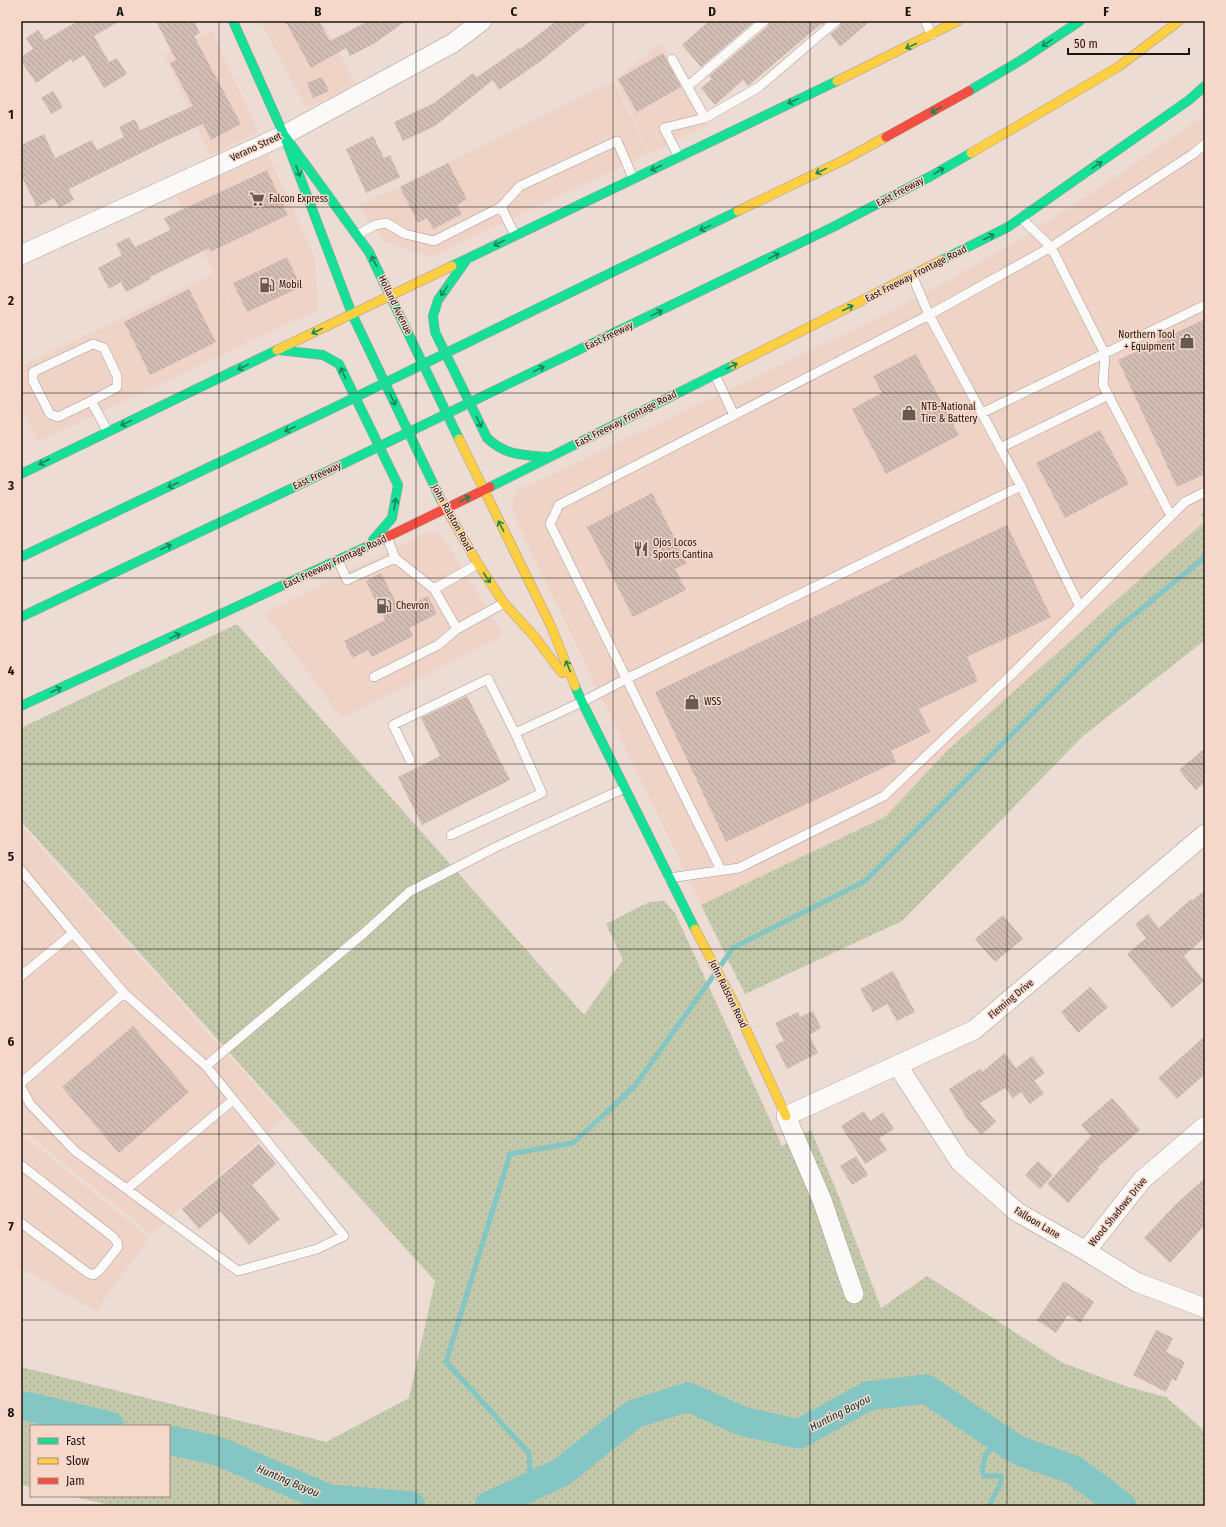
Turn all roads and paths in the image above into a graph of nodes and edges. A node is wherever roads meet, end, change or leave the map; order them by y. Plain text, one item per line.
1 (233, 21) edge
2 (482, 21) edge
3 (764, 21) edge
4 (836, 21) edge
5 (925, 21) edge
6 (958, 21) edge
7 (1080, 21) edge
8 (1179, 21) edge
9 (932, 35) junction
10 (672, 59) dead end
11 (688, 86) junction
12 (1205, 86) edge
13 (705, 118) junction
14 (284, 135) junction
15 (1205, 144) edge
16 (679, 157) junction
17 (634, 178) junction
18 (500, 207) junction
19 (1021, 218) junction
20 (357, 235) junction
21 (515, 235) junction
22 (1051, 247) junction
23 (21, 256) edge
24 (467, 260) junction
25 (912, 275) junction
26 (391, 296) junction
27 (1205, 305) edge
28 (352, 314) junction
29 (930, 316) junction
30 (278, 350) junction
31 (1105, 354) junction
32 (715, 375) junction
33 (1109, 395) junction
34 (91, 401) junction
35 (982, 413) junction
36 (734, 415) junction
37 (108, 432) junction
38 (1000, 448) junction
39 (551, 457) junction
40 (21, 474) edge
41 (1021, 486) junction
42 (483, 490) junction
43 (1205, 492) edge
44 (445, 509) junction
45 (1171, 516) junction
46 (385, 533) junction
47 (69, 534) junction
48 (21, 551) edge
49 (21, 557) edge
50 (395, 558) junction
51 (338, 560) junction
52 (130, 564) junction
53 (478, 564) junction
54 (434, 589) junction
55 (504, 603) junction
56 (1080, 607) junction
57 (21, 617) edge
58 (35, 621) dead end
59 (457, 629) junction
60 (374, 677) dead end
61 (626, 679) junction
62 (582, 702) junction
63 (21, 706) edge
64 (515, 733) junction
65 (410, 760) dead end
66 (625, 788) junction
67 (1205, 834) edge
68 (451, 835) dead end
69 (21, 870) edge
70 (721, 870) junction
71 (670, 878) junction
72 (72, 933) junction
73 (21, 976) edge
74 (124, 993) junction
75 (206, 1066) junction
76 (898, 1066) junction
77 (21, 1083) edge
78 (21, 1087) edge
79 (233, 1100) junction
80 (786, 1116) junction
81 (1205, 1126) edge
82 (21, 1165) edge
83 (127, 1189) junction
84 (21, 1223) edge
85 (1086, 1251) junction
86 (854, 1294) dead end
87 (1205, 1308) edge

1 - 14 main road, Holland Avenue
2 - 14 street, Verano Street
3 - 11 lane
4 - 13 lane
5 - 9 lane
6 - 9 main road
7 -> 47 main road, bridge
52 -> 8 main road, East Freeway, bridge
9 -> 16 main road
10 - 11 lane
11 - 13 lane
19 -> 12 main road, East Freeway Frontage Road
13 - 16 lane
14 - 20 main road, Holland Avenue
14 - 23 street, Verano Street
14 -> 28 main road, Holland Avenue
15 - 22 lane
16 -> 17 main road
17 - 18 lane
17 - 21 main road
18 - 20 lane
18 - 21 lane
19 - 22 lane
25 -> 19 main road, East Freeway Frontage Road
26 -> 20 main road, Holland Avenue
21 -> 24 main road
22 - 29 lane
22 - 31 lane
24 - 26 main road
24 -> 39 main road
25 - 29 lane
32 -> 25 main road, East Freeway Frontage Road
26 - 28 main road
26 - 42 main road, Holland Avenue
27 - 31 lane
28 -> 30 main road
28 -> 44 main road, John Ralston Road
29 - 35 lane
29 - 36 lane
30 -> 37 main road
46 -> 30 main road
31 - 33 lane
31 - 35 lane
32 - 36 lane
32 - 39 main road, East Freeway Frontage Road
33 - 38 lane
33 - 45 lane
34 - 34 lane
34 - 37 lane
35 - 38 lane
36 - 61 lane
37 -> 40 main road
38 - 41 lane
39 - 42 main road, East Freeway Frontage Road
41 - 56 lane
41 - 61 lane
44 -> 42 main road, East Freeway Frontage Road
62 -> 42 main road, John Ralston Road
43 - 45 lane
44 - 46 main road, East Freeway Frontage Road
44 - 53 main road, John Ralston Road
45 - 56 lane
46 - 50 lane
46 - 51 main road, East Freeway Frontage Road
47 - 48 main road
47 - 49 main road
50 - 51 lane
50 - 54 lane
63 -> 51 main road, East Freeway Frontage Road
52 - 57 main road, East Freeway
52 - 58 main road
53 - 54 lane
53 -> 55 main road, John Ralston Road
54 - 59 lane
55 - 59 lane
55 - 62 main road, John Ralston Road
56 - 70 lane
59 - 60 lane
61 - 62 lane
61 - 70 lane
62 - 64 lane
62 - 66 main road, John Ralston Road
64 - 65 lane
64 - 68 lane
66 - 71 main road, John Ralston Road
66 - 75 lane
67 - 76 street, Fleming Drive
69 - 72 lane
70 - 71 lane
71 - 80 main road, John Ralston Road
72 - 73 lane
72 - 74 lane
74 - 75 lane
74 - 77 lane
75 - 79 lane
76 - 80 street, Fleming Drive
76 - 85 street, Falloon Lane
78 - 83 lane
79 - 83 lane
79 - 83 lane
80 - 86 street, John Ralston Road
81 - 85 street, Wood Shadows Drive
82 - 84 lane
85 - 87 street, Falloon Lane

